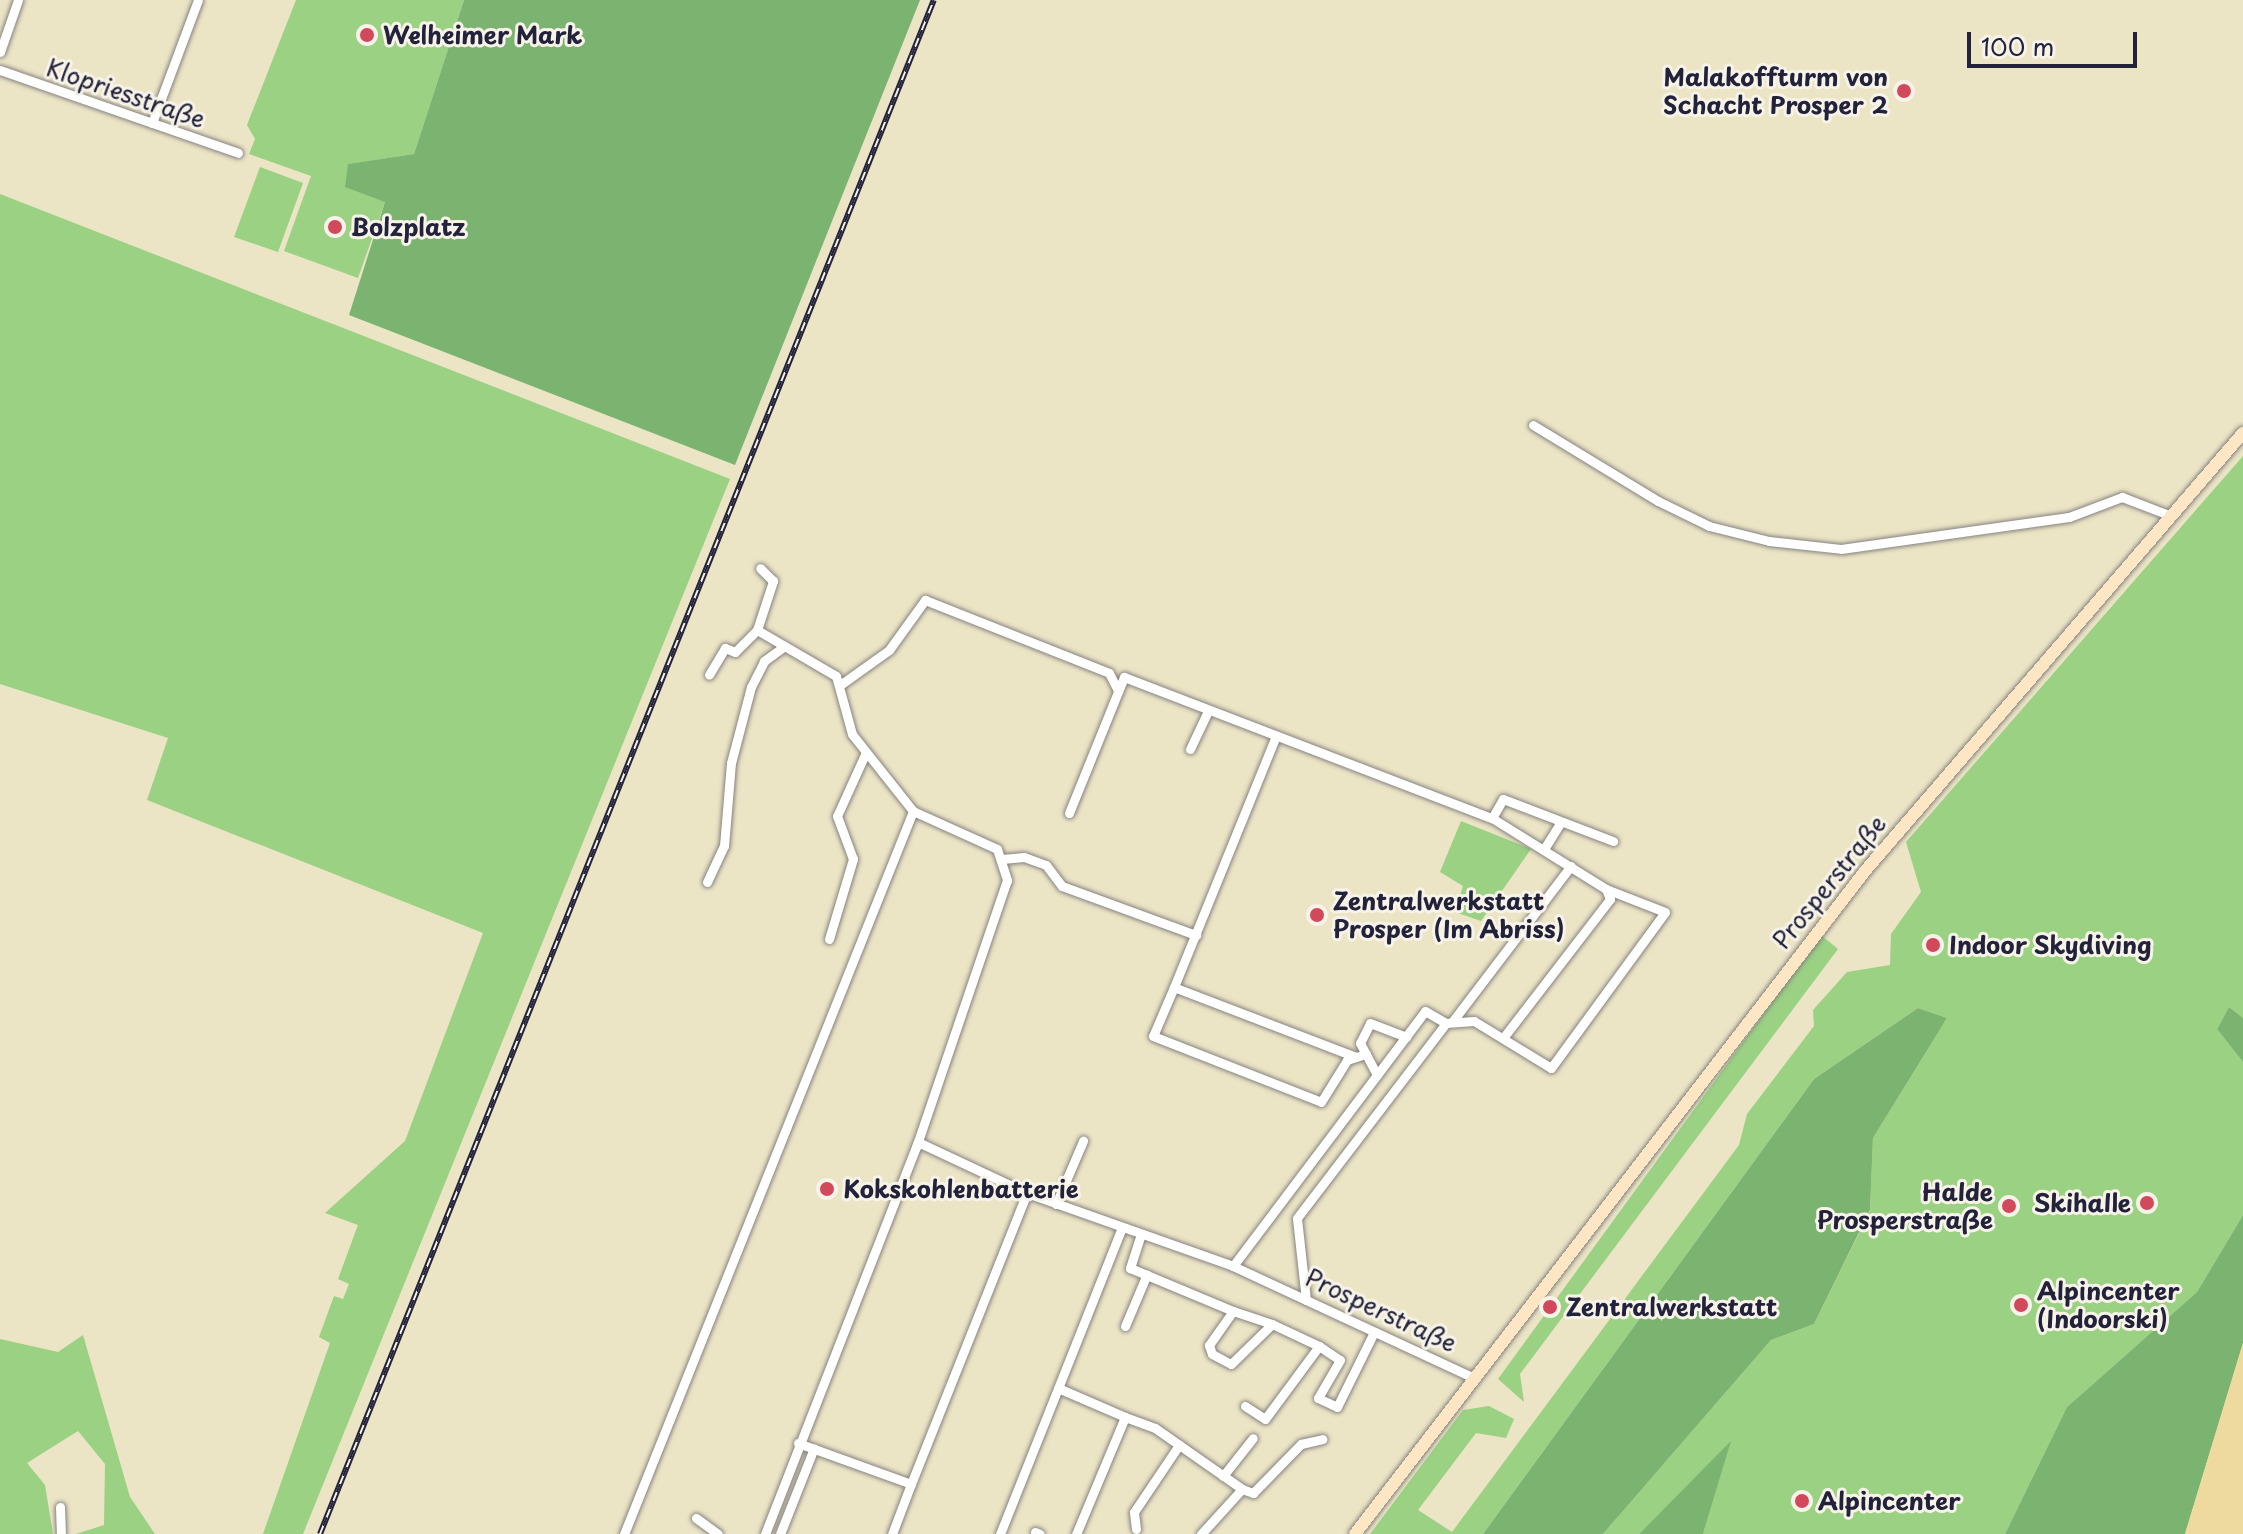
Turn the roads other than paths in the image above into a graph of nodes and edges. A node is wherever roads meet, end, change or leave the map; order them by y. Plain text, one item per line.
1 (18, 0) edge
2 (198, 0) edge
3 (0, 52) edge
4 (0, 70) edge
5 (152, 123) junction
6 (238, 153) dead end
7 (1533, 425) dead end
8 (2243, 433) edge
9 (2166, 514) junction
10 (760, 568) dead end
11 (757, 630) junction
12 (783, 647) junction
13 (709, 675) dead end
14 (840, 685) junction
15 (1118, 691) junction
16 (1208, 711) junction
17 (1275, 738) junction
18 (1190, 749) dead end
19 (866, 752) junction
20 (913, 811) junction
21 (1069, 813) dead end
22 (1492, 818) junction
23 (1561, 822) junction
24 (1613, 841) dead end
25 (1544, 849) junction
26 (1002, 859) junction
27 (1571, 866) junction
28 (707, 882) dead end
29 (1606, 889) junction
30 (1196, 935) junction
31 (829, 939) dead end
32 (1174, 987) junction
33 (1449, 1022) junction
34 (1406, 1037) junction
35 (1503, 1038) junction
36 (1361, 1056) junction
37 (1377, 1075) junction
38 (1083, 1141) dead end
39 (914, 1153) junction
40 (1027, 1193) junction
41 (1056, 1204) junction
42 (1122, 1227) junction
43 (1141, 1234) junction
44 (1233, 1266) junction
45 (1147, 1274) junction
46 (1306, 1300) junction
47 (1233, 1311) junction
48 (1272, 1324) junction
49 (1125, 1326) dead end
50 (1374, 1332) junction
51 (1319, 1346) junction
52 (1472, 1377) junction
53 (1058, 1388) junction
54 (1245, 1406) dead end
55 (1125, 1417) junction
56 (1253, 1438) dead end
57 (1322, 1439) dead end
58 (798, 1443) junction
59 (1179, 1445) junction
60 (814, 1448) junction
61 (1223, 1476) junction
62 (911, 1484) junction
63 (1242, 1489) junction
64 (60, 1507) dead end
65 (696, 1518) dead end
66 (1136, 1529) dead end
67 (61, 1534) edge
68 (624, 1534) edge
69 (718, 1534) edge
70 (765, 1534) edge
71 (780, 1534) edge
72 (892, 1534) edge
73 (1000, 1534) edge
74 (1076, 1534) edge
75 (1201, 1534) edge
76 (1355, 1534) edge

1 - 3 street
2 - 5 street
4 - 5 street, Klopriesstraße
5 - 6 street, Klopriesstraße
7 - 9 street
8 - 9 main road, Prosperstraße
9 - 52 main road, Prosperstraße
10 - 11 street
11 - 12 street
11 - 13 street
12 - 14 street
12 - 28 street
14 - 15 street
14 - 19 street
15 - 16 street
15 - 21 street
16 - 17 street
16 - 18 street
17 - 22 street
17 - 30 street
19 - 20 street
19 - 31 street
20 - 26 street
20 - 68 street
22 - 23 street
22 - 25 street
23 - 24 street
23 - 25 street
25 - 27 street
26 - 30 street
26 - 39 street
27 - 29 street
27 - 33 street
29 - 35 street
29 - 35 street
30 - 32 street
32 - 36 street
32 - 36 street
33 - 34 street
33 - 35 street
33 - 46 street
34 - 36 street
34 - 37 street
36 - 37 street
37 - 44 street
38 - 41 street
39 - 40 street, Prosperstraße
39 - 58 street
40 - 41 street, Prosperstraße
40 - 62 street
41 - 42 street, Prosperstraße
42 - 43 street, Prosperstraße
42 - 53 street
43 - 44 street, Prosperstraße
43 - 45 street
44 - 46 street, Prosperstraße
45 - 47 street
45 - 49 street
46 - 50 street, Prosperstraße
47 - 48 street
47 - 48 street
48 - 51 street
50 - 51 street
50 - 52 street, Prosperstraße
51 - 54 street
52 - 76 main road, Prosperstraße
53 - 55 street
53 - 73 street
55 - 59 street
55 - 74 street
56 - 61 street
57 - 63 street
58 - 60 street
58 - 70 street
59 - 61 street
59 - 66 street
60 - 62 street
60 - 71 street
61 - 63 street
62 - 72 street
63 - 75 street
64 - 67 street
65 - 69 street

